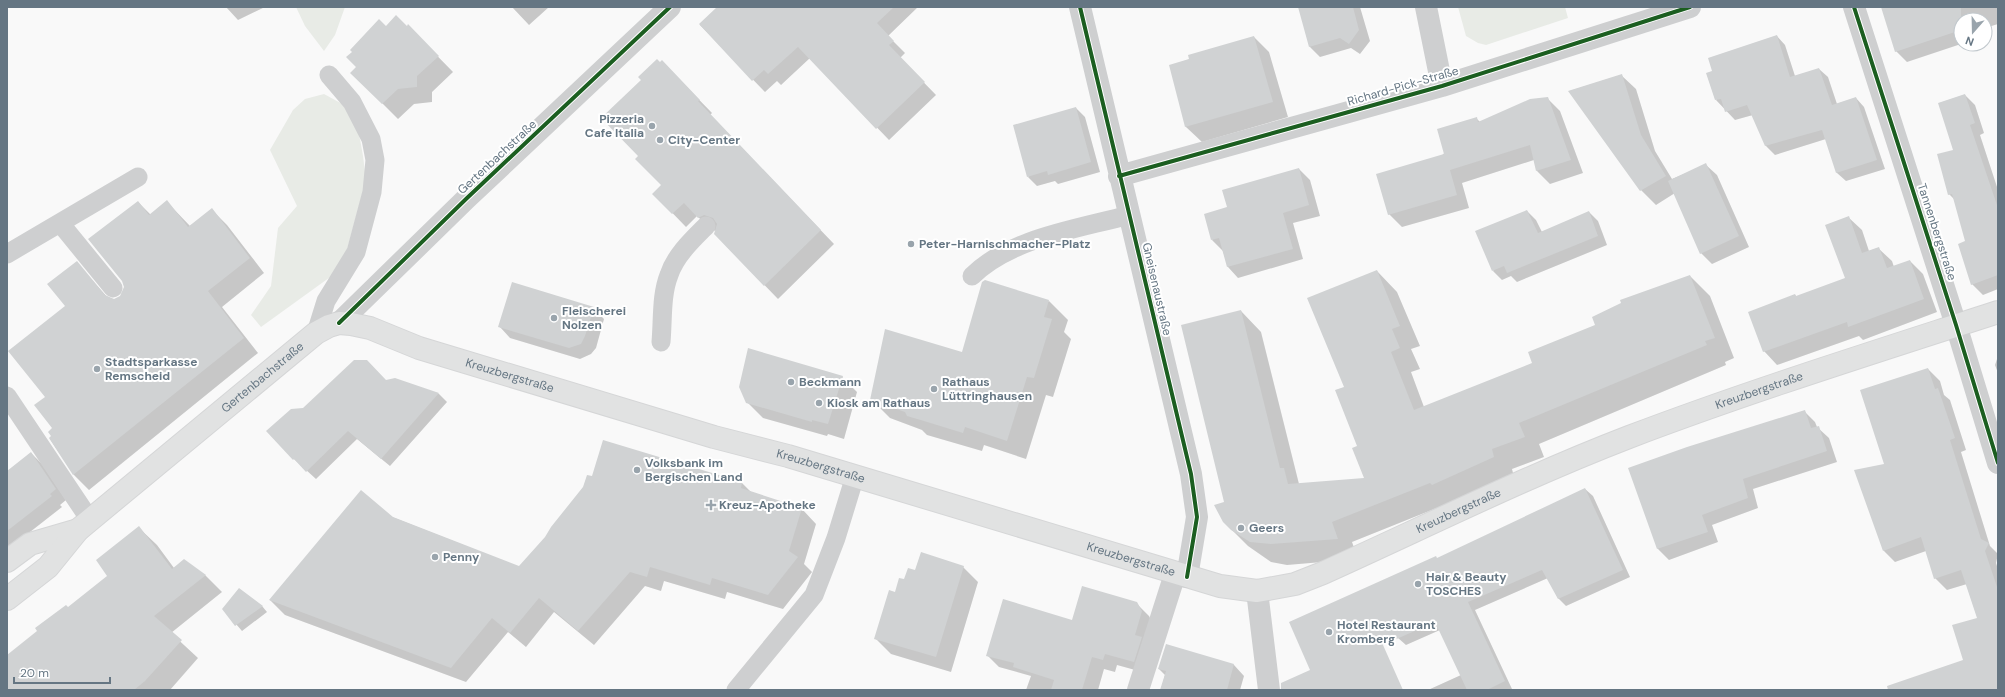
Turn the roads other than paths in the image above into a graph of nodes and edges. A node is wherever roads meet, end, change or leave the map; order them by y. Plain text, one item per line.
1 (670, 7) edge
2 (1080, 7) edge
3 (1426, 7) edge
4 (1690, 7) edge
5 (1854, 7) edge
6 (329, 75) dead end
7 (1442, 86) junction
8 (1119, 176) junction
9 (138, 177) dead end
10 (1129, 216) junction
11 (60, 223) junction
12 (706, 226) dead end
13 (7, 254) edge
14 (972, 276) dead end
15 (112, 288) dead end
16 (1998, 312) edge
17 (339, 323) junction
18 (1956, 325) junction
19 (316, 334) junction
20 (661, 342) dead end
21 (7, 396) edge
22 (1998, 463) edge
23 (855, 476) junction
24 (84, 525) junction
25 (7, 561) edge
26 (1181, 575) junction
27 (1256, 591) junction
28 (7, 599) edge
29 (736, 690) edge
30 (1138, 690) edge
31 (1269, 690) edge

1 - 17 street, Gertenbachstraße
2 - 8 street, Gneisenaustraße
3 - 7 street, Richard-Pick-Straße
4 - 7 street, Richard-Pick-Straße
5 - 18 street, Tannenbergstraße
6 - 19 lane
7 - 8 street, Richard-Pick-Straße
8 - 10 street, Gneisenaustraße
9 - 11 lane
10 - 14 lane
10 - 26 street, Gneisenaustraße
11 - 13 lane
11 - 15 lane
12 - 20 lane
16 - 18 main road, Kreuzbergstraße
17 - 19 main road, Gertenbachstraße
17 - 23 main road, Kreuzbergstraße
18 - 22 street, Tannenbergstraße
18 - 27 main road, Kreuzbergstraße
19 - 24 main road, Gertenbachstraße
21 - 24 lane
23 - 26 main road, Kreuzbergstraße
23 - 29 lane
24 - 25 main road, Gertenbachstraße
24 - 28 main road, Gertenbachstraße
26 - 27 main road, Kreuzbergstraße
26 - 30 street, Gneisenaustraße
27 - 31 street

